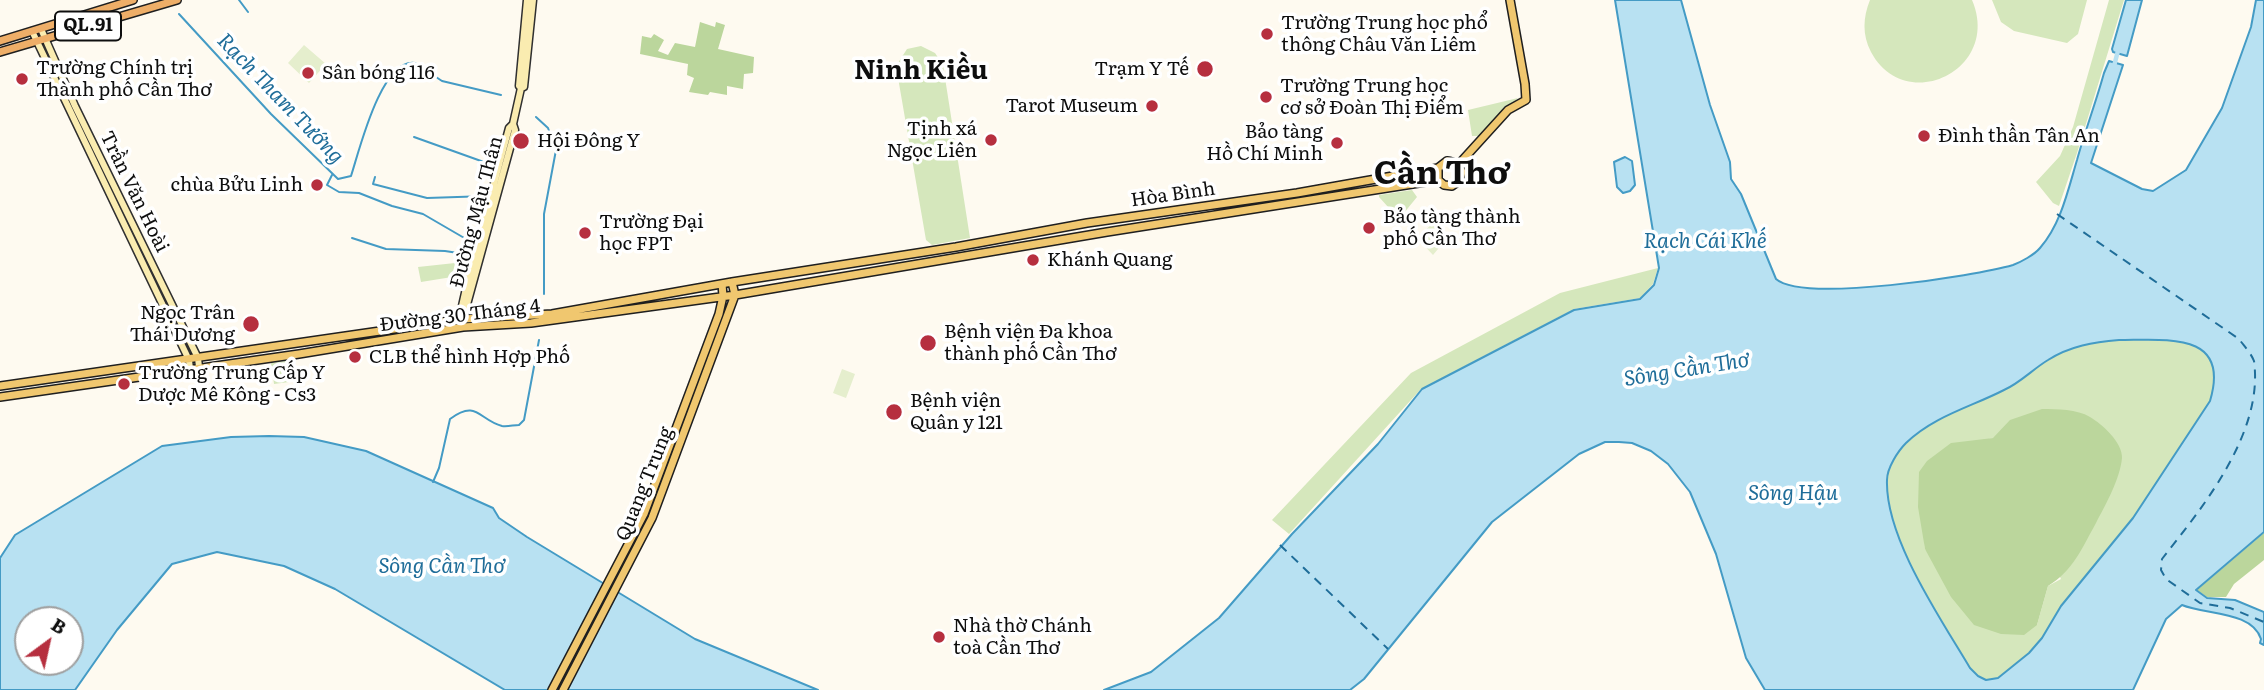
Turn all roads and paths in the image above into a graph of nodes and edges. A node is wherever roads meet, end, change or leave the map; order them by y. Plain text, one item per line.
1 (133, 0) edge
2 (177, 0) edge
3 (527, 0) edge
4 (533, 0) edge
5 (1510, 0) edge
6 (36, 30) junction
7 (0, 41) edge
8 (40, 41) junction
9 (0, 52) edge
10 (520, 87) junction
11 (75, 105) junction
12 (67, 108) junction
13 (1458, 165) junction
14 (1438, 168) junction
15 (1438, 180) junction
16 (1105, 220) junction
17 (1087, 223) junction
18 (1107, 232) junction
19 (1091, 234) junction
20 (975, 243) junction
21 (956, 247) junction
22 (940, 250) junction
23 (922, 253) junction
24 (980, 254) junction
25 (912, 255) joint
26 (961, 257) junction
27 (945, 260) junction
28 (855, 262) junction
29 (924, 264) junction
30 (859, 275) junction
31 (732, 282) junction
32 (722, 284) junction
33 (734, 295) junction
34 (723, 296) junction
35 (464, 321) junction
36 (198, 358) junction
37 (189, 364) junction
38 (199, 368) junction
39 (0, 386) edge
40 (0, 397) edge
41 (675, 443) junction
42 (552, 690) edge
43 (563, 690) edge

1 - 6 highway, QL.91
2 - 8 highway, QL.91
3 - 10 main road, Đường Mậu Thân
4 - 10 main road, Đường Mậu Thân
5 - 13 main road
6 - 7 highway, QL.91
6 - 8 main road, Trần Văn Hoài
8 - 9 highway, QL.91
8 - 11 main road, Trần Văn Hoài
8 - 12 main road, Trần Văn Hoài
10 - 35 main road, Đường Mậu Thân
11 - 12 main road
11 - 36 main road, Trần Văn Hoài
12 - 37 main road, Trần Văn Hoài
13 - 14 main road
13 - 15 main road
14 - 15 main road
14 - 16 main road, Hòa Bình
15 - 18 main road, Hòa Bình
16 - 17 main road, Hòa Bình
16 - 18 main road
17 - 19 main road
17 - 20 main road, Hòa Bình
18 - 19 main road, Hòa Bình
19 - 24 main road, Hòa Bình
20 - 21 main road, Hòa Bình
20 - 24 main road
21 - 22 main road, Hòa Bình
21 - 26 main road
22 - 23 main road, Hòa Bình
22 - 27 main road
23 - 25 main road, Hòa Bình
23 - 29 main road
24 - 26 main road, Hòa Bình
25 - 28 main road, Đường 30 Tháng 4
26 - 27 main road, Hòa Bình
27 - 29 main road, Hòa Bình
28 - 30 main road
28 - 31 main road, Đường 30 Tháng 4
29 - 30 main road, Đường 30 Tháng 4
30 - 33 main road, Đường 30 Tháng 4
31 - 32 main road, Đường 30 Tháng 4
31 - 33 main road, Quang Trung
32 - 34 main road, Quang Trung
32 - 35 main road, Đường 30 Tháng 4
33 - 34 main road, Đường 30 Tháng 4
33 - 41 main road, Quang Trung
34 - 35 main road, Đường 30 Tháng 4
34 - 41 main road, Quang Trung
35 - 36 main road, Đường 30 Tháng 4
35 - 38 main road, Đường 30 Tháng 4
36 - 37 main road, Đường 30 Tháng 4
36 - 38 main road, Trần Văn Hoài
37 - 38 main road, Đường 30 Tháng 4
37 - 39 main road, Đường 30 Tháng 4
37 - 40 main road, Đường 30 Tháng 4
41 - 42 main road, Quang Trung
41 - 43 main road, Quang Trung

